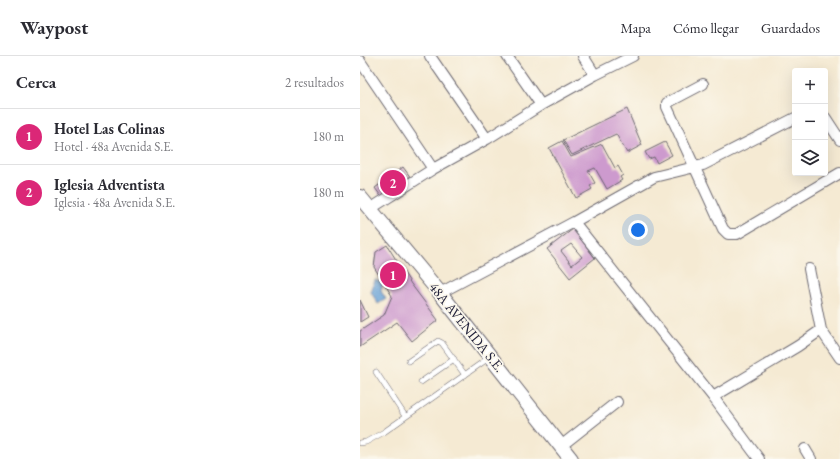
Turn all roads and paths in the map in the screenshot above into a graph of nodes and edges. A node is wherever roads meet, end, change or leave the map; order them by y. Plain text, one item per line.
1 (430, 56) edge
2 (507, 56) edge
3 (583, 56) edge
4 (633, 56) edge
5 (360, 61) edge
6 (595, 75) junction
7 (703, 84) dead end
8 (541, 105) junction
9 (792, 120) edge
10 (828, 122) edge
11 (487, 138) junction
12 (840, 140) edge
13 (694, 168) junction
14 (433, 169) junction
15 (840, 173) edge
16 (360, 197) edge
17 (370, 209) junction
18 (574, 222) junction
19 (809, 269) dead end
20 (440, 293) junction
21 (821, 330) junction
22 (490, 357) junction
23 (840, 358) edge
24 (454, 359) junction
25 (409, 361) dead end
26 (376, 372) dead end
27 (465, 375) junction
28 (421, 382) dead end
29 (713, 397) junction
30 (617, 402) dead end
31 (405, 416) junction
32 (360, 443) edge
33 (561, 446) junction
34 (805, 449) dead end
35 (571, 459) edge
36 (759, 459) edge
37 (812, 459) edge

1 - 11 street
2 - 8 street
3 - 6 street
4 - 6 street
5 - 14 street
6 - 8 street
7 - 13 street
8 - 11 street
9 - 13 street
10 - 12 street
11 - 14 street
13 - 15 street
13 - 18 street
14 - 17 street
16 - 17 street, 48A AVENIDA S.E.
17 - 20 street, 48A AVENIDA S.E.
18 - 20 street
18 - 29 street
19 - 21 street
20 - 22 street, 48A AVENIDA S.E.
21 - 23 street
21 - 29 street
22 - 27 lane
22 - 33 street, 48A AVENIDA S.E.
24 - 25 lane
24 - 27 lane
24 - 28 lane
26 - 31 lane
27 - 31 lane
29 - 36 street
30 - 33 street
31 - 32 lane
33 - 35 street, 48A AVENIDA S.E.
34 - 37 street

